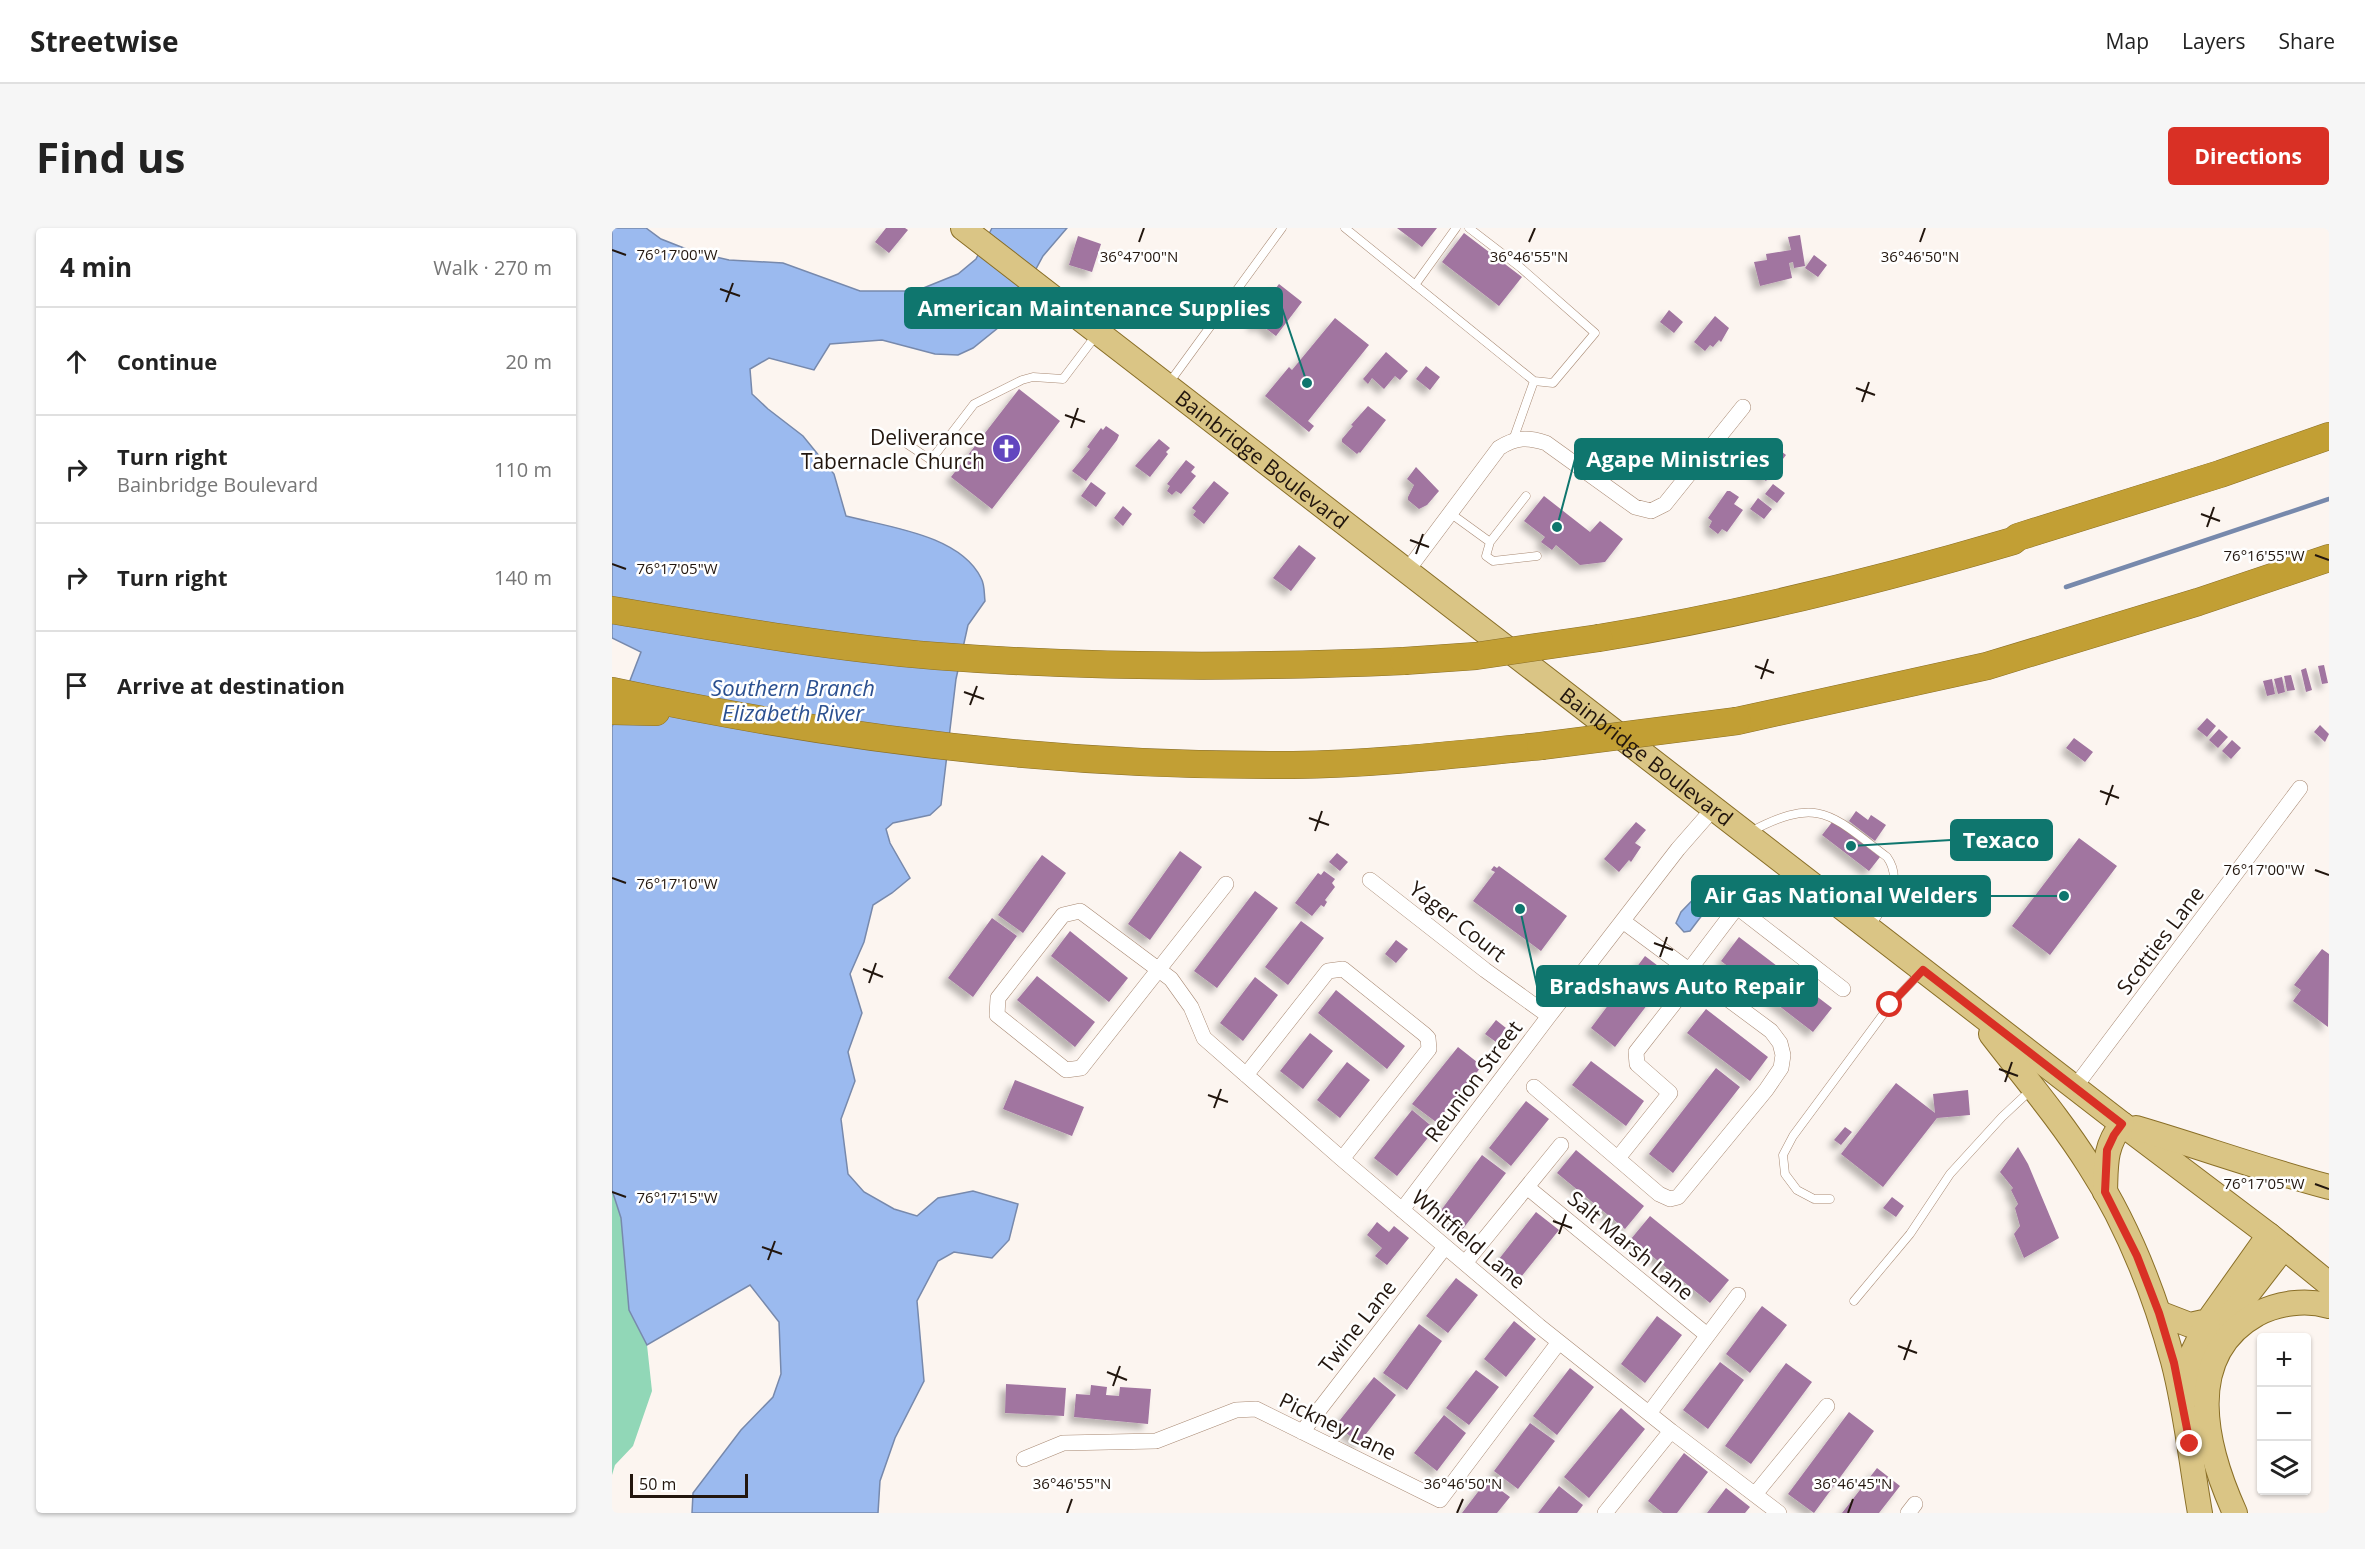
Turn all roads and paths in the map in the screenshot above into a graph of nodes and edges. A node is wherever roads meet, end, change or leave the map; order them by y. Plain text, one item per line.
1 (963, 228) edge
2 (1282, 228) edge
3 (1345, 228) edge
4 (1456, 228) edge
5 (1469, 228) edge
6 (1415, 285) junction
7 (1098, 333) junction
8 (1534, 381) junction
9 (1167, 387) junction
10 (1743, 407) dead end
11 (2329, 436) edge
12 (1513, 440) junction
13 (907, 444) dead end
14 (1526, 496) dead end
15 (1450, 513) junction
16 (1490, 542) junction
17 (1537, 556) dead end
18 (2329, 558) edge
19 (1407, 571) junction
20 (612, 596) edge
21 (612, 610) edge
22 (657, 617) junction
23 (612, 691) edge
24 (612, 711) edge
25 (714, 713) junction
26 (2300, 788) dead end
27 (1713, 809) junction
28 (1746, 834) junction
29 (1370, 880) dead end
30 (1226, 884) dead end
31 (1624, 922) junction
32 (1868, 928) junction
33 (1159, 970) junction
34 (1923, 970) junction
35 (1693, 972) junction
36 (1843, 989) dead end
37 (1967, 1004) junction
38 (1549, 1016) junction
39 (1246, 1075) junction
40 (1534, 1087) dead end
41 (2075, 1087) junction
42 (2033, 1088) junction
43 (2122, 1124) junction
44 (1561, 1146) dead end
45 (1342, 1158) junction
46 (1618, 1158) junction
47 (1527, 1187) junction
48 (2329, 1187) edge
49 (2105, 1192) junction
50 (1830, 1199) dead end
51 (1402, 1210) junction
52 (2277, 1241) junction
53 (1445, 1246) junction
54 (1465, 1263) junction
55 (2329, 1284) edge
56 (1738, 1295) dead end
57 (1854, 1301) dead end
58 (2329, 1306) edge
59 (2159, 1313) junction
60 (2208, 1322) junction
61 (1707, 1335) junction
62 (1559, 1342) junction
63 (2206, 1401) junction
64 (1827, 1406) dead end
65 (1650, 1412) junction
66 (1671, 1431) junction
67 (1302, 1432) junction
68 (2190, 1444) junction
69 (1023, 1459) dead end
70 (1756, 1493) junction
71 (2198, 1510) edge
72 (1605, 1513) edge
73 (1778, 1513) edge
74 (2235, 1513) edge

1 - 7 main road, Bainbridge Boulevard
2 - 9 lane
3 - 6 lane
4 - 6 lane
5 - 8 lane
6 - 8 lane
7 - 9 main road, Bainbridge Boulevard
7 - 13 lane
8 - 12 lane
9 - 19 main road, Bainbridge Boulevard
10 - 12 street
11 - 22 highway, bridge
12 - 15 street
14 - 16 lane
15 - 16 lane
15 - 19 street
16 - 17 lane
18 - 25 highway, bridge
19 - 27 main road, Bainbridge Boulevard
20 - 22 highway
21 - 22 highway
23 - 25 highway
24 - 25 highway
26 - 41 street, Scotties Lane
27 - 28 main road, Bainbridge Boulevard
27 - 31 street, Reunion Street
28 - 32 main road, Bainbridge Boulevard
28 - 32 lane
29 - 38 street, Yager Court
30 - 33 street
31 - 35 street
31 - 38 street, Reunion Street
32 - 34 main road, Bainbridge Boulevard
33 - 33 street, Whitfield Lane
33 - 39 street, Whitfield Lane
34 - 37 main road, Bainbridge Boulevard
34 - 50 lane
35 - 36 street
35 - 46 street
35 - 46 street
37 - 41 main road, Bainbridge Boulevard
37 - 42 main road
38 - 51 street, Reunion Street
39 - 45 street, Whitfield Lane
39 - 45 street
40 - 46 street
41 - 43 main road, Bainbridge Boulevard
42 - 49 main road
42 - 57 lane
43 - 48 main road
43 - 49 main road
43 - 52 main road, Bainbridge Boulevard
44 - 47 street
45 - 51 street, Whitfield Lane
47 - 54 street
47 - 61 street, Salt Marsh Lane
49 - 59 main road
51 - 53 street, Whitfield Lane
52 - 55 main road, Bainbridge Boulevard
52 - 60 main road
52 - 63 main road
53 - 54 street, Whitfield Lane
53 - 67 street, Twine Lane
54 - 62 street, Whitfield Lane
56 - 61 street
58 - 63 main road
59 - 60 main road
59 - 68 main road
60 - 68 main road
61 - 65 street
62 - 65 street, Whitfield Lane
62 - 67 street, Pickney Lane
63 - 74 main road
64 - 70 street
65 - 66 street, Whitfield Lane
66 - 70 street, Whitfield Lane
66 - 72 street
67 - 69 street, Pickney Lane
68 - 71 main road
70 - 73 street, Whitfield Lane

